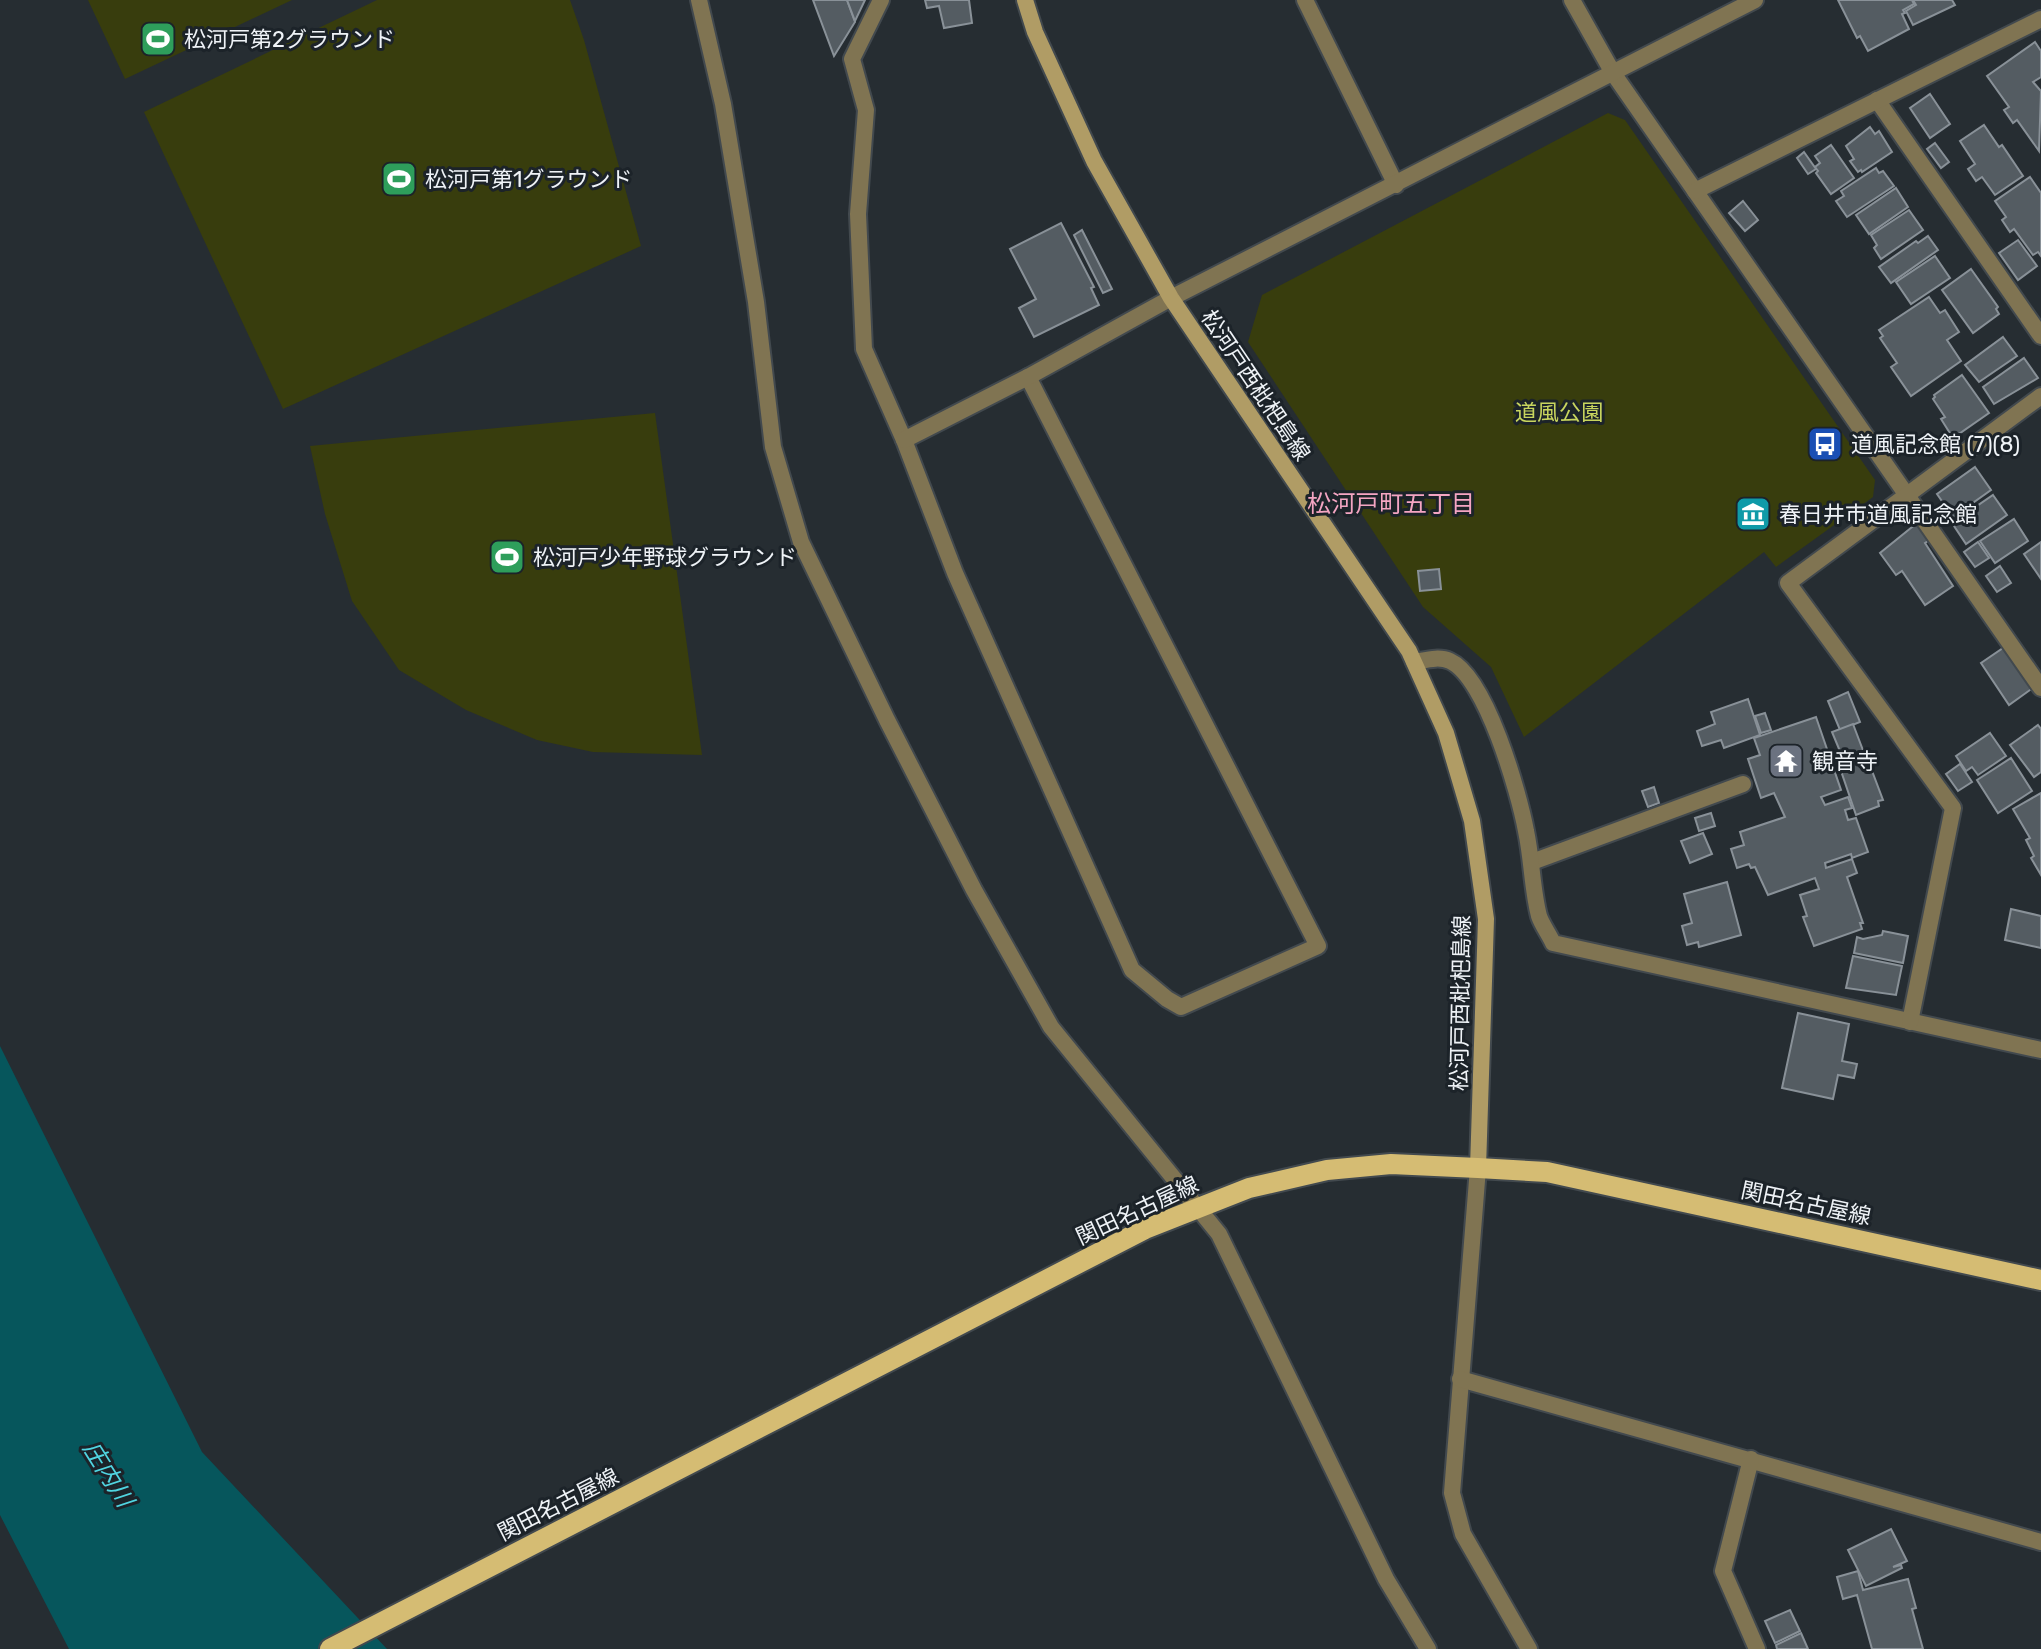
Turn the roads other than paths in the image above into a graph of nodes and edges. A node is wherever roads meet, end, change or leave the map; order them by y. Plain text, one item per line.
1 (699, 0) edge
2 (881, 0) edge
3 (1025, 0) edge
4 (1305, 0) edge
5 (1572, 0) edge
6 (1755, 0) edge
7 (2041, 19) edge
8 (1613, 73) junction
9 (1877, 100) junction
10 (1396, 185) junction
11 (1695, 191) junction
12 (1171, 298) junction
13 (2041, 336) edge
14 (1028, 377) junction
15 (2041, 396) edge
16 (904, 440) junction
17 (1908, 495) junction
18 (1414, 662) junction
19 (2041, 688) edge
20 (1743, 784) dead end
21 (1532, 862) junction
22 (1910, 1022) junction
23 (2041, 1050) edge
24 (1478, 1168) junction
25 (1198, 1206) junction
26 (2041, 1280) edge
27 (1460, 1379) junction
28 (1751, 1459) junction
29 (2041, 1542) edge
30 (330, 1649) edge
31 (1428, 1649) edge
32 (1529, 1649) edge
33 (1757, 1649) edge

1 - 25 street
2 - 16 street
3 - 12 main road, 松河戸西枇杷島線
4 - 10 street
5 - 8 street
6 - 8 street
7 - 9 street
8 - 10 street
8 - 11 street
9 - 11 street
9 - 13 street
10 - 12 street
11 - 17 street
12 - 14 street
12 - 18 main road, 松河戸西枇杷島線
14 - 16 street
14 - 16 street
15 - 17 street
17 - 19 street
17 - 22 street
18 - 21 street
18 - 24 main road, 松河戸西枇杷島線
20 - 21 street
21 - 22 street
22 - 23 street
24 - 25 main road, 関田名古屋線
24 - 26 main road, 関田名古屋線
24 - 27 street
25 - 30 main road, 関田名古屋線
25 - 31 street
27 - 28 street
27 - 32 street
28 - 29 street
28 - 33 street

